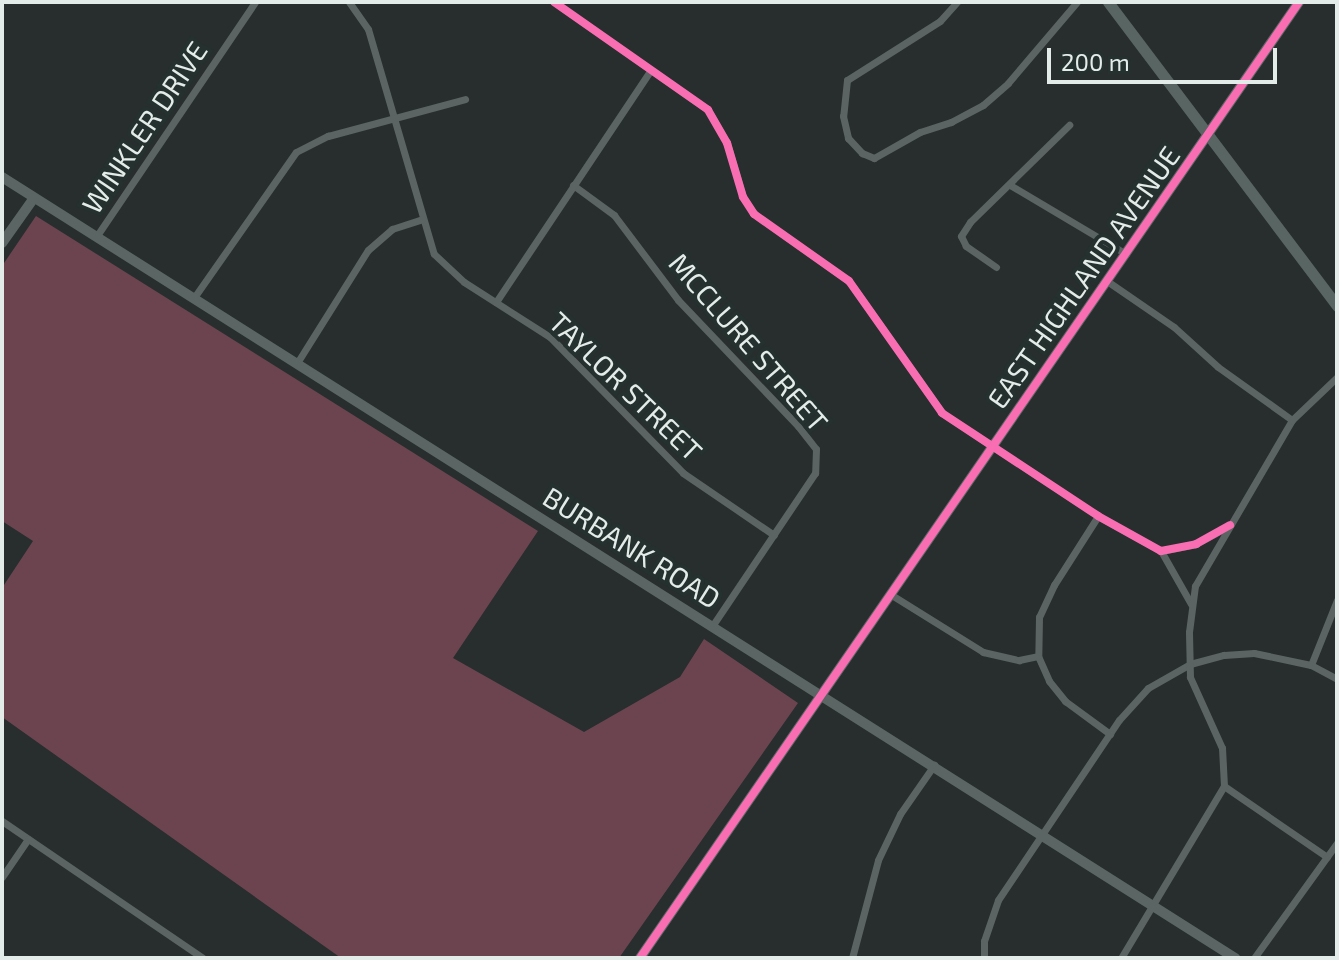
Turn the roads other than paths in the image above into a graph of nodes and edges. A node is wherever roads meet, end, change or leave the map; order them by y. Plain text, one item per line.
1 (255, 2) edge
2 (349, 2) edge
3 (554, 2) edge
4 (957, 2) edge
5 (1077, 2) edge
6 (1108, 2) edge
7 (1299, 2) edge
8 (650, 71) junction
9 (465, 99) dead end
10 (394, 117) junction
11 (1069, 125) dead end
12 (1207, 137) junction
13 (2, 177) edge
14 (573, 185) junction
15 (1010, 185) junction
16 (34, 198) junction
17 (422, 219) junction
18 (96, 237) junction
19 (2, 243) edge
20 (1126, 254) junction
21 (996, 267) dead end
22 (1107, 281) junction
23 (193, 299) junction
24 (1335, 299) edge
25 (496, 302) junction
26 (297, 363) junction
27 (1337, 377) edge
28 (1292, 420) junction
29 (991, 448) junction
30 (1098, 516) junction
31 (1230, 525) junction
32 (774, 535) junction
33 (1161, 551) junction
34 (890, 594) junction
35 (1337, 600) edge
36 (1191, 604) junction
37 (712, 626) junction
38 (1038, 656) junction
39 (1190, 664) junction
40 (1311, 665) junction
41 (1337, 679) edge
42 (820, 695) junction
43 (1110, 734) junction
44 (934, 765) junction
45 (1224, 786) junction
46 (2, 821) edge
47 (1043, 835) junction
48 (28, 839) junction
49 (1337, 843) edge
50 (1327, 857) junction
51 (2, 877) edge
52 (1151, 904) junction
53 (203, 958) edge
54 (640, 958) edge
55 (852, 958) edge
56 (984, 958) edge
57 (1121, 958) edge
58 (1235, 958) edge
59 (1254, 958) edge

1 - 18 street, WINKLER DRIVE
2 - 10 street, TAYLOR STREET
3 - 8 street
4 - 5 street
6 - 12 main road
7 - 12 main road, EAST HIGHLAND AVENUE
8 - 14 street
8 - 29 street
9 - 10 street
10 - 17 street, TAYLOR STREET
10 - 23 street
11 - 15 street
12 - 20 main road, EAST HIGHLAND AVENUE
12 - 24 main road
13 - 16 main road, BURBANK ROAD
14 - 25 street
14 - 32 street, MCCLURE STREET
15 - 20 street
15 - 21 street
16 - 18 main road, BURBANK ROAD
16 - 19 main road
17 - 25 street, TAYLOR STREET
17 - 26 street
18 - 23 main road, BURBANK ROAD
20 - 22 main road, EAST HIGHLAND AVENUE
22 - 28 street
22 - 29 main road, EAST HIGHLAND AVENUE
23 - 26 main road, BURBANK ROAD
25 - 32 street, TAYLOR STREET
26 - 37 main road, BURBANK ROAD
27 - 28 street
28 - 31 street
29 - 30 street
29 - 34 main road, EAST HIGHLAND AVENUE
30 - 33 street
30 - 38 street
31 - 33 street
31 - 36 street
32 - 37 street, MCCLURE STREET
33 - 36 street
34 - 38 street
34 - 42 main road, EAST HIGHLAND AVENUE
35 - 40 street
36 - 39 street
37 - 42 main road, BURBANK ROAD
38 - 43 street
39 - 40 street
39 - 43 street
39 - 45 street
40 - 41 street
42 - 44 main road, BURBANK ROAD
42 - 54 main road, EAST HIGHLAND AVENUE
43 - 47 street
44 - 47 main road, BURBANK ROAD
44 - 55 street
45 - 50 street
45 - 52 street
46 - 48 street
47 - 52 main road, BURBANK ROAD
47 - 56 street
48 - 51 street
48 - 53 street
49 - 50 street
50 - 59 street
52 - 57 street
52 - 58 main road, BURBANK ROAD

